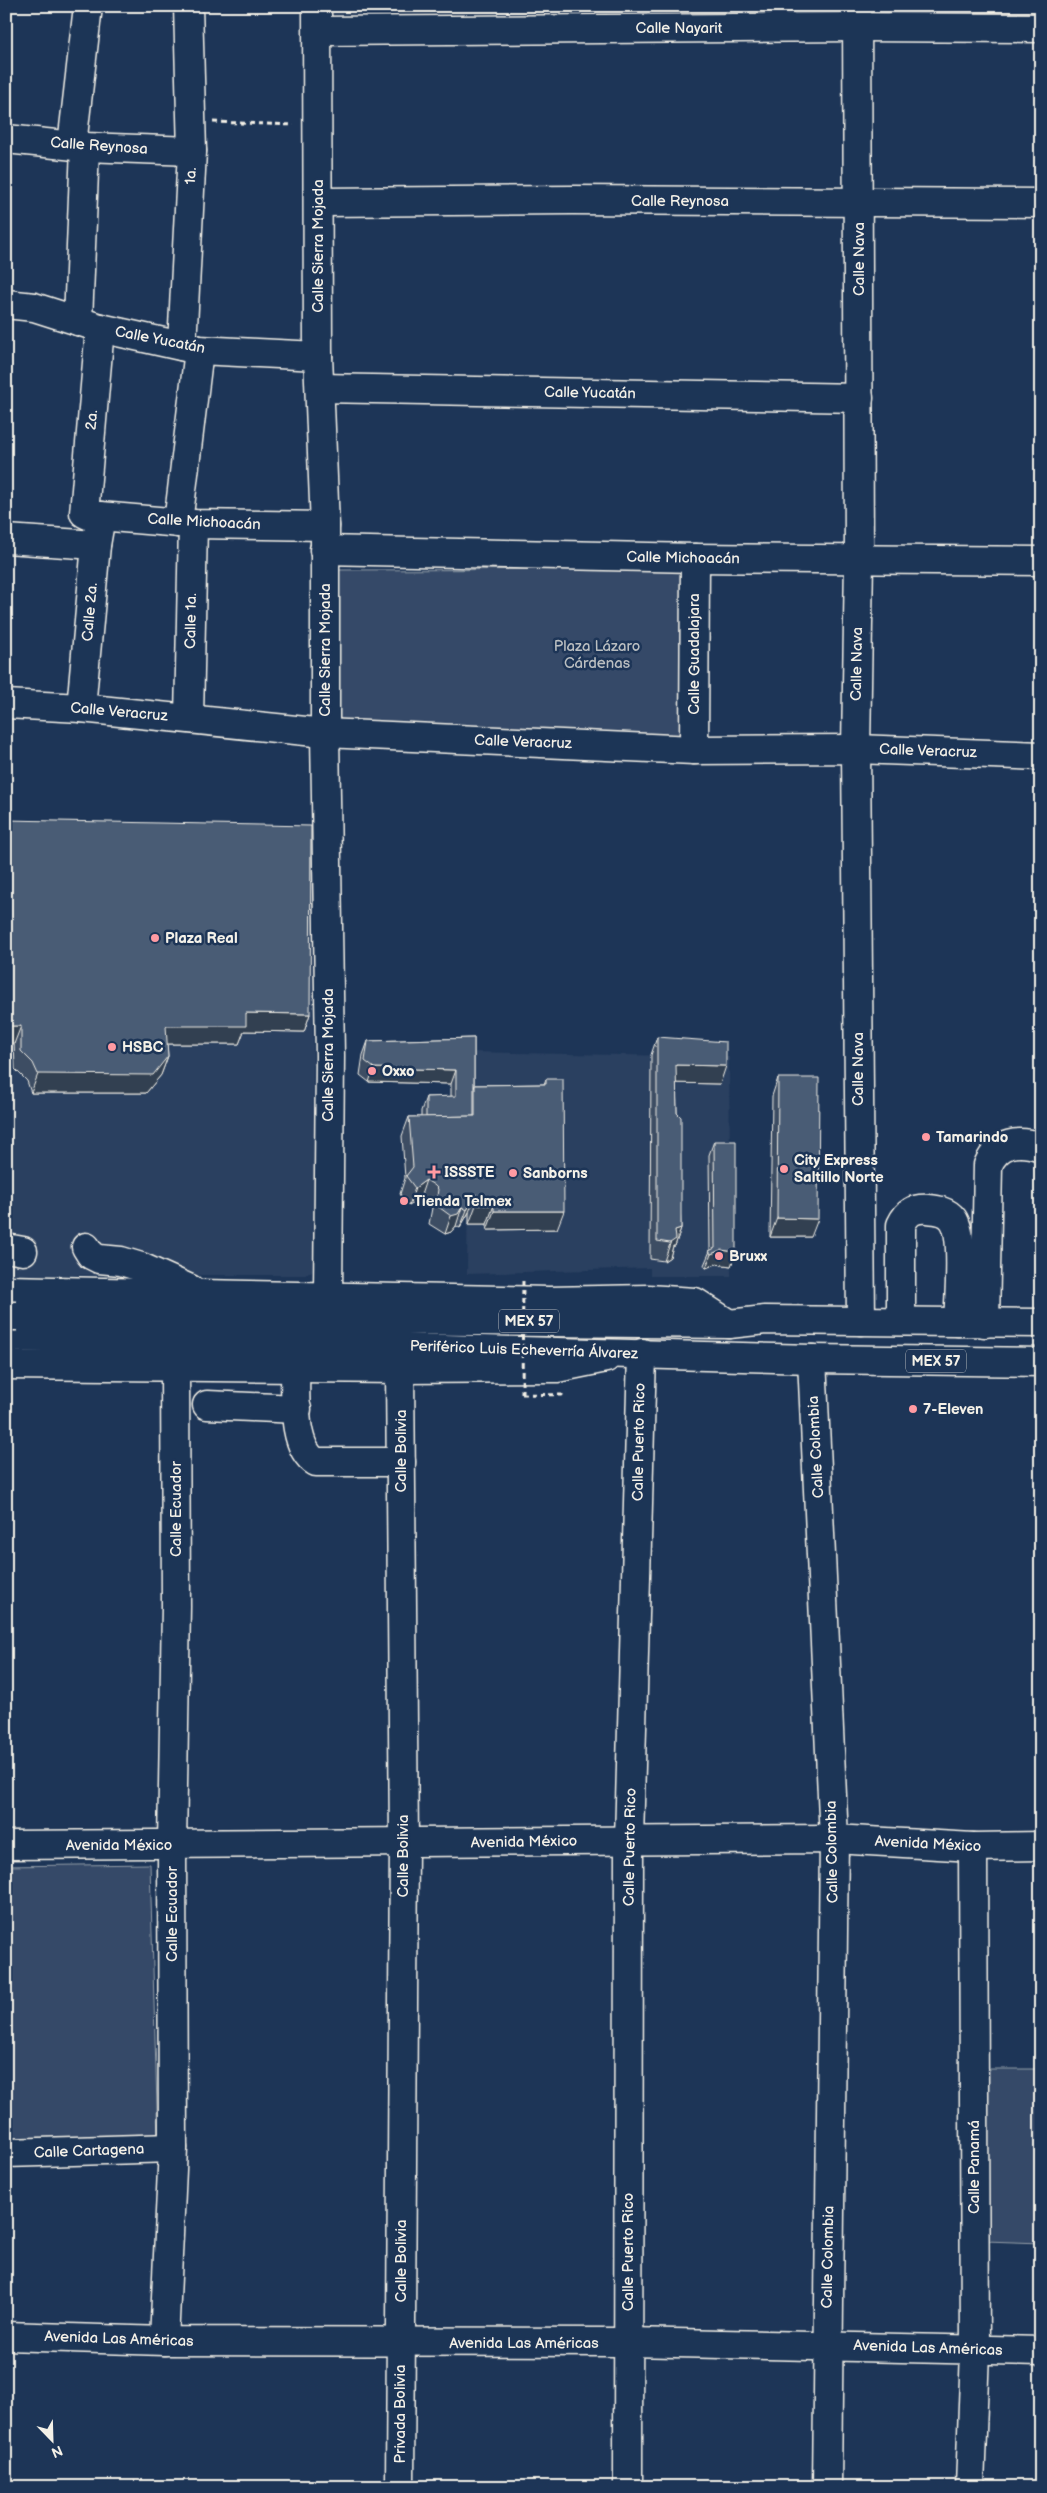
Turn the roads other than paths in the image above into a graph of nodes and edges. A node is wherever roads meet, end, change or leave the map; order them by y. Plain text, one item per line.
1 (88, 6) edge
2 (188, 6) edge
3 (857, 16) edge
4 (317, 19) edge
5 (1041, 28) edge
6 (6, 138) edge
7 (79, 146) junction
8 (192, 151) junction
9 (859, 201) junction
10 (319, 202) junction
11 (1041, 203) edge
12 (6, 304) edge
13 (89, 325) junction
14 (191, 348) junction
15 (318, 356) junction
16 (320, 388) junction
17 (859, 398) junction
18 (93, 514) junction
19 (185, 524) junction
20 (324, 538) junction
21 (6, 539) edge
22 (96, 545) junction
23 (695, 558) junction
24 (859, 559) junction
25 (1041, 561) edge
26 (6, 704) edge
27 (81, 708) junction
28 (189, 718) junction
29 (325, 734) junction
30 (856, 749) junction
31 (694, 750) junction
32 (1041, 756) edge
33 (1041, 1147) edge
34 (86, 1247) dead end
35 (198, 1293) junction
36 (328, 1295) junction
37 (10, 1314) edge
38 (861, 1321) junction
39 (901, 1321) junction
40 (958, 1322) junction
41 (985, 1323) junction
42 (1041, 1323) edge
43 (729, 1324) junction
44 (632, 1353) junction
45 (812, 1359) junction
46 (1041, 1362) edge
47 (6, 1365) edge
48 (175, 1366) junction
49 (295, 1367) junction
50 (400, 1369) junction
51 (207, 1405) dead end
52 (297, 1409) junction
53 (401, 1462) junction
54 (834, 1839) junction
55 (629, 1840) junction
56 (404, 1844) junction
57 (6, 1845) edge
58 (172, 1845) junction
59 (1041, 1846) edge
60 (973, 1847) junction
61 (173, 2148) junction
62 (6, 2153) edge
63 (6, 2336) edge
64 (164, 2342) junction
65 (628, 2342) junction
66 (401, 2343) junction
67 (827, 2346) junction
68 (975, 2350) junction
69 (1041, 2351) edge
70 (400, 2485) dead end
71 (628, 2487) edge
72 (827, 2487) edge
73 (970, 2487) edge

1 - 7 main road, 2a.
2 - 8 main road, 1a.
3 - 4 main road, Calle Nayarit
3 - 5 main road, Calle Nayarit
3 - 9 main road, Calle Nava
4 - 10 main road, Calle Sierra Mojada
6 - 7 main road, Calle Reynosa
7 - 8 main road, Calle Reynosa
7 - 13 main road, 2a.
8 - 14 main road, 1a.
9 - 10 main road, Calle Reynosa
9 - 11 main road, Calle Reynosa
9 - 17 main road, Calle Nava
10 - 15 main road, Calle Sierra Mojada
12 - 13 main road, Calle Yucatán
13 - 14 main road, Calle Yucatán
13 - 18 main road, 2a.
14 - 15 main road, Calle Yucatán
14 - 19 main road, 1a.
15 - 16 main road, Calle Sierra Mojada
16 - 17 main road, Calle Yucatán
16 - 20 main road, Calle Sierra Mojada
17 - 24 main road, Calle Nava
18 - 19 main road, Calle Michoacán
18 - 22 main road, Calle 2a.
19 - 20 main road, Calle Michoacán
19 - 28 main road, Calle 1a.
20 - 23 main road, Calle Michoacán
20 - 29 main road, Calle Sierra Mojada
21 - 22 main road
22 - 27 main road, Calle 2a.
23 - 24 main road, Calle Michoacán
23 - 31 main road, Calle Guadalajara
24 - 25 main road, Calle Michoacán
24 - 30 main road, Calle Nava
26 - 27 main road, Calle Veracruz
27 - 28 main road, Calle Veracruz
28 - 29 main road, Calle Veracruz
29 - 31 main road, Calle Veracruz
29 - 36 main road, Calle Sierra Mojada
30 - 31 main road, Calle Veracruz
30 - 32 main road, Calle Veracruz
30 - 38 main road, Calle Nava
33 - 41 main road
34 - 35 main road
35 - 36 main road
35 - 37 main road
36 - 43 main road
37 - 43 main road, Periférico Luis Echeverría Álvarez / MEX 57
37 - 44 main road, Periférico Luis Echeverría Álvarez / MEX 57
38 - 39 main road, Periférico Luis Echeverría Álvarez / MEX 57
38 - 43 main road, Periférico Luis Echeverría Álvarez / MEX 57
39 - 40 main road, Periférico Luis Echeverría Álvarez / MEX 57
39 - 40 main road
40 - 41 main road, Periférico Luis Echeverría Álvarez / MEX 57
41 - 42 main road, Periférico Luis Echeverría Álvarez / MEX 57
44 - 45 main road, Periférico Luis Echeverría Álvarez / MEX 57
44 - 50 main road
44 - 55 main road, Calle Puerto Rico
45 - 46 main road, Periférico Luis Echeverría Álvarez / MEX 57
45 - 54 main road, Calle Colombia
47 - 48 main road
48 - 49 main road
48 - 58 main road, Calle Ecuador
49 - 50 main road
49 - 52 main road
50 - 53 main road, Calle Bolivia
51 - 52 main road
52 - 53 main road
53 - 56 main road, Calle Bolivia
54 - 55 main road, Avenida México
54 - 60 main road, Avenida México
54 - 67 main road, Calle Colombia
55 - 56 main road, Avenida México
55 - 65 main road, Calle Puerto Rico
56 - 58 main road, Avenida México
56 - 66 main road, Calle Bolivia
57 - 58 main road, Avenida México
58 - 61 main road, Calle Ecuador
59 - 60 main road, Avenida México
60 - 68 main road, Calle Panamá
61 - 62 main road, Calle Cartagena
61 - 64 main road, Calle Ecuador
63 - 64 main road, Avenida Las Américas
64 - 66 main road, Avenida Las Américas
65 - 66 main road, Avenida Las Américas
65 - 67 main road, Avenida Las Américas
65 - 71 main road, Calle Puerto Rico
66 - 70 main road, Privada Bolivia
67 - 68 main road, Avenida Las Américas
67 - 72 main road, Calle Colombia
68 - 69 main road, Avenida Las Américas
68 - 73 main road, Calle Panamá

